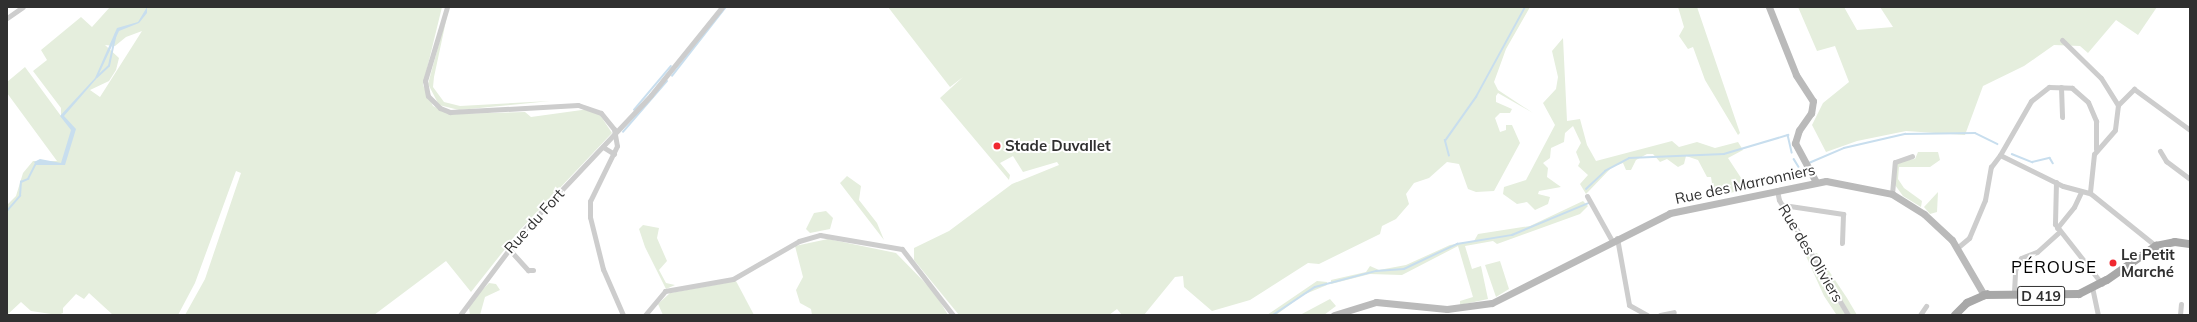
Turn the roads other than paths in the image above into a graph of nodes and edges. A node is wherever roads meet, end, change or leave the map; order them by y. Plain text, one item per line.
1 (23, 7) edge
2 (447, 7) edge
3 (722, 7) edge
4 (1769, 7) edge
5 (7, 18) edge
6 (2062, 40) dead end
7 (2061, 86) junction
8 (2118, 105) junction
9 (2062, 117) dead end
10 (2190, 130) edge
11 (616, 133) junction
12 (603, 147) junction
13 (2096, 149) junction
14 (2160, 151) dead end
15 (614, 154) junction
16 (2000, 155) junction
17 (1912, 156) dead end
18 (2190, 179) edge
19 (1816, 182) junction
20 (2056, 182) junction
21 (1776, 190) junction
22 (2082, 192) junction
23 (2090, 193) junction
24 (1892, 194) junction
25 (1587, 196) dead end
26 (1783, 205) junction
27 (2058, 230) junction
28 (1614, 240) junction
29 (1842, 243) dead end
30 (2190, 244) edge
31 (2156, 246) junction
32 (508, 248) junction
33 (1957, 248) junction
34 (533, 270) dead end
35 (2096, 286) junction
36 (2014, 292) junction
37 (1984, 295) junction
38 (2181, 304) dead end
39 (1926, 306) dead end
40 (1674, 312) dead end
41 (462, 314) edge
42 (623, 315) edge
43 (645, 315) edge
44 (953, 315) edge
45 (1334, 315) edge
46 (1647, 315) edge
47 (1660, 315) edge
48 (1848, 315) edge
49 (1920, 315) edge
50 (1955, 315) edge
51 (2098, 315) edge
52 (2180, 315) edge

1 - 5 street
2 - 11 street
3 - 11 street, Rue du Fort
4 - 19 street
6 - 8 street
7 - 9 street
7 - 13 street
7 - 16 street
8 - 10 street
8 - 13 street
11 - 12 street, Rue du Fort
11 - 15 street
12 - 15 street
12 - 32 street, Rue du Fort
13 - 23 street
14 - 18 street
15 - 42 street
16 - 20 street
16 - 33 street
17 - 24 street
19 - 21 street, Rue des Marronniers
19 - 24 street, Rue des Marronniers
20 - 22 street
20 - 27 street
21 - 26 street, Rue des Oliviers
21 - 28 street, Rue des Marronniers
22 - 23 street
22 - 27 street
23 - 31 street
24 - 33 street, Rue des Marronniers
25 - 28 street
26 - 29 street
26 - 48 street, Rue des Oliviers
27 - 35 street
27 - 36 street
28 - 45 street, Rue des Marronniers
28 - 46 street
30 - 31 main road, D 419
31 - 35 main road, D 419
32 - 34 street
32 - 41 street, Rue du Fort
33 - 37 street, Rue des Marronniers
35 - 36 main road
35 - 37 main road, D 419
35 - 51 street
36 - 37 main road
37 - 50 main road, D 419
38 - 52 street
39 - 49 street
40 - 47 street
43 - 44 street

